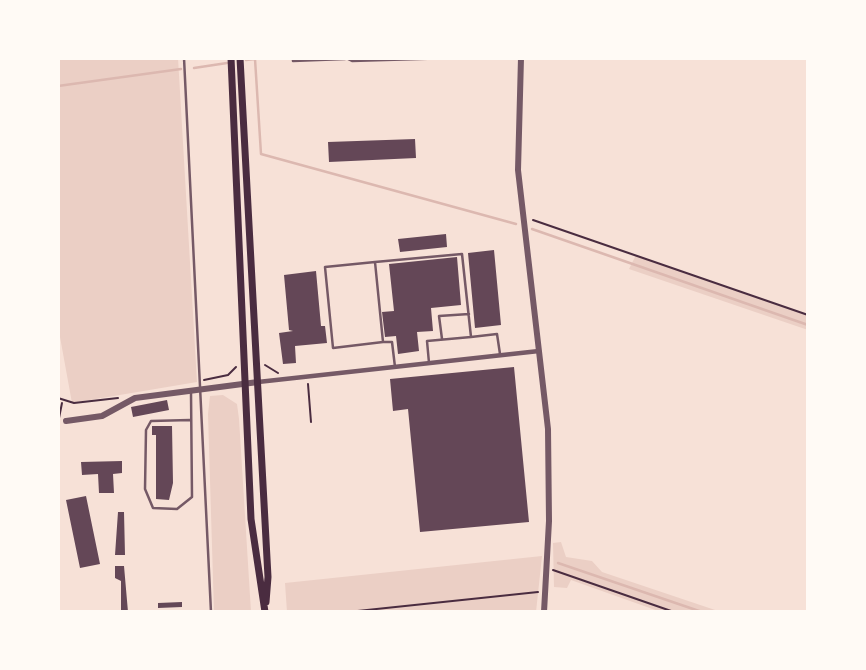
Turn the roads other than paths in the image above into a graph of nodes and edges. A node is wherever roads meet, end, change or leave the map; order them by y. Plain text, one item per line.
1 (184, 58) edge
2 (231, 58) edge
3 (240, 58) edge
4 (293, 58) edge
5 (346, 58) edge
6 (453, 58) edge
7 (522, 58) edge
8 (375, 262) junction
9 (469, 314) junction
10 (471, 337) junction
11 (442, 340) junction
12 (383, 342) junction
13 (541, 351) junction
14 (500, 356) junction
15 (429, 363) junction
16 (395, 367) junction
17 (258, 382) junction
18 (244, 383) junction
19 (202, 388) junction
20 (191, 390) junction
21 (190, 420) junction
22 (66, 421) dead end
23 (211, 612) edge
24 (265, 612) edge
25 (544, 612) edge

1 - 19 lane
2 - 18 main road
3 - 17 main road
4 - 5 lane
5 - 6 lane
7 - 13 street
8 - 9 lane
8 - 12 lane
8 - 12 lane
9 - 10 lane
9 - 11 lane
10 - 11 lane
10 - 14 lane
11 - 15 lane
12 - 16 lane
13 - 14 street
13 - 25 street
14 - 15 street
15 - 16 street
16 - 17 street
17 - 18 street
17 - 24 main road
18 - 19 street
18 - 24 main road
19 - 20 street
19 - 23 lane
20 - 21 lane
20 - 22 street
21 - 21 lane

